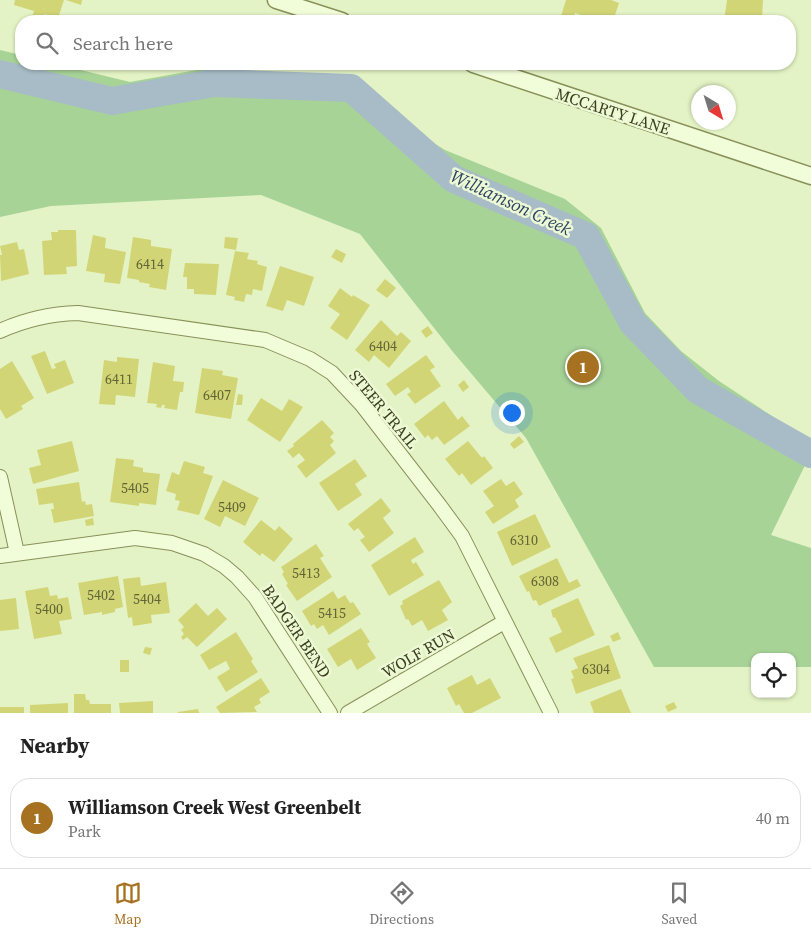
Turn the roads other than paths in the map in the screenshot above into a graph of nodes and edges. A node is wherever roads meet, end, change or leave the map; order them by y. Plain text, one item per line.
1 (276, 0) edge
2 (323, 15) edge
3 (491, 70) edge
4 (811, 176) edge
5 (0, 331) edge
6 (0, 477) edge
7 (17, 553) junction
8 (0, 556) edge
9 (504, 622) junction
10 (330, 713) edge
11 (348, 713) edge
12 (551, 713) edge

1 - 2 street
3 - 4 street, MCCARTY LANE
5 - 9 street, STEER TRAIL
6 - 7 street
7 - 8 street, BADGER BEND
7 - 10 street, BADGER BEND
9 - 11 street, WOLF RUN
9 - 12 street, STEER TRAIL

